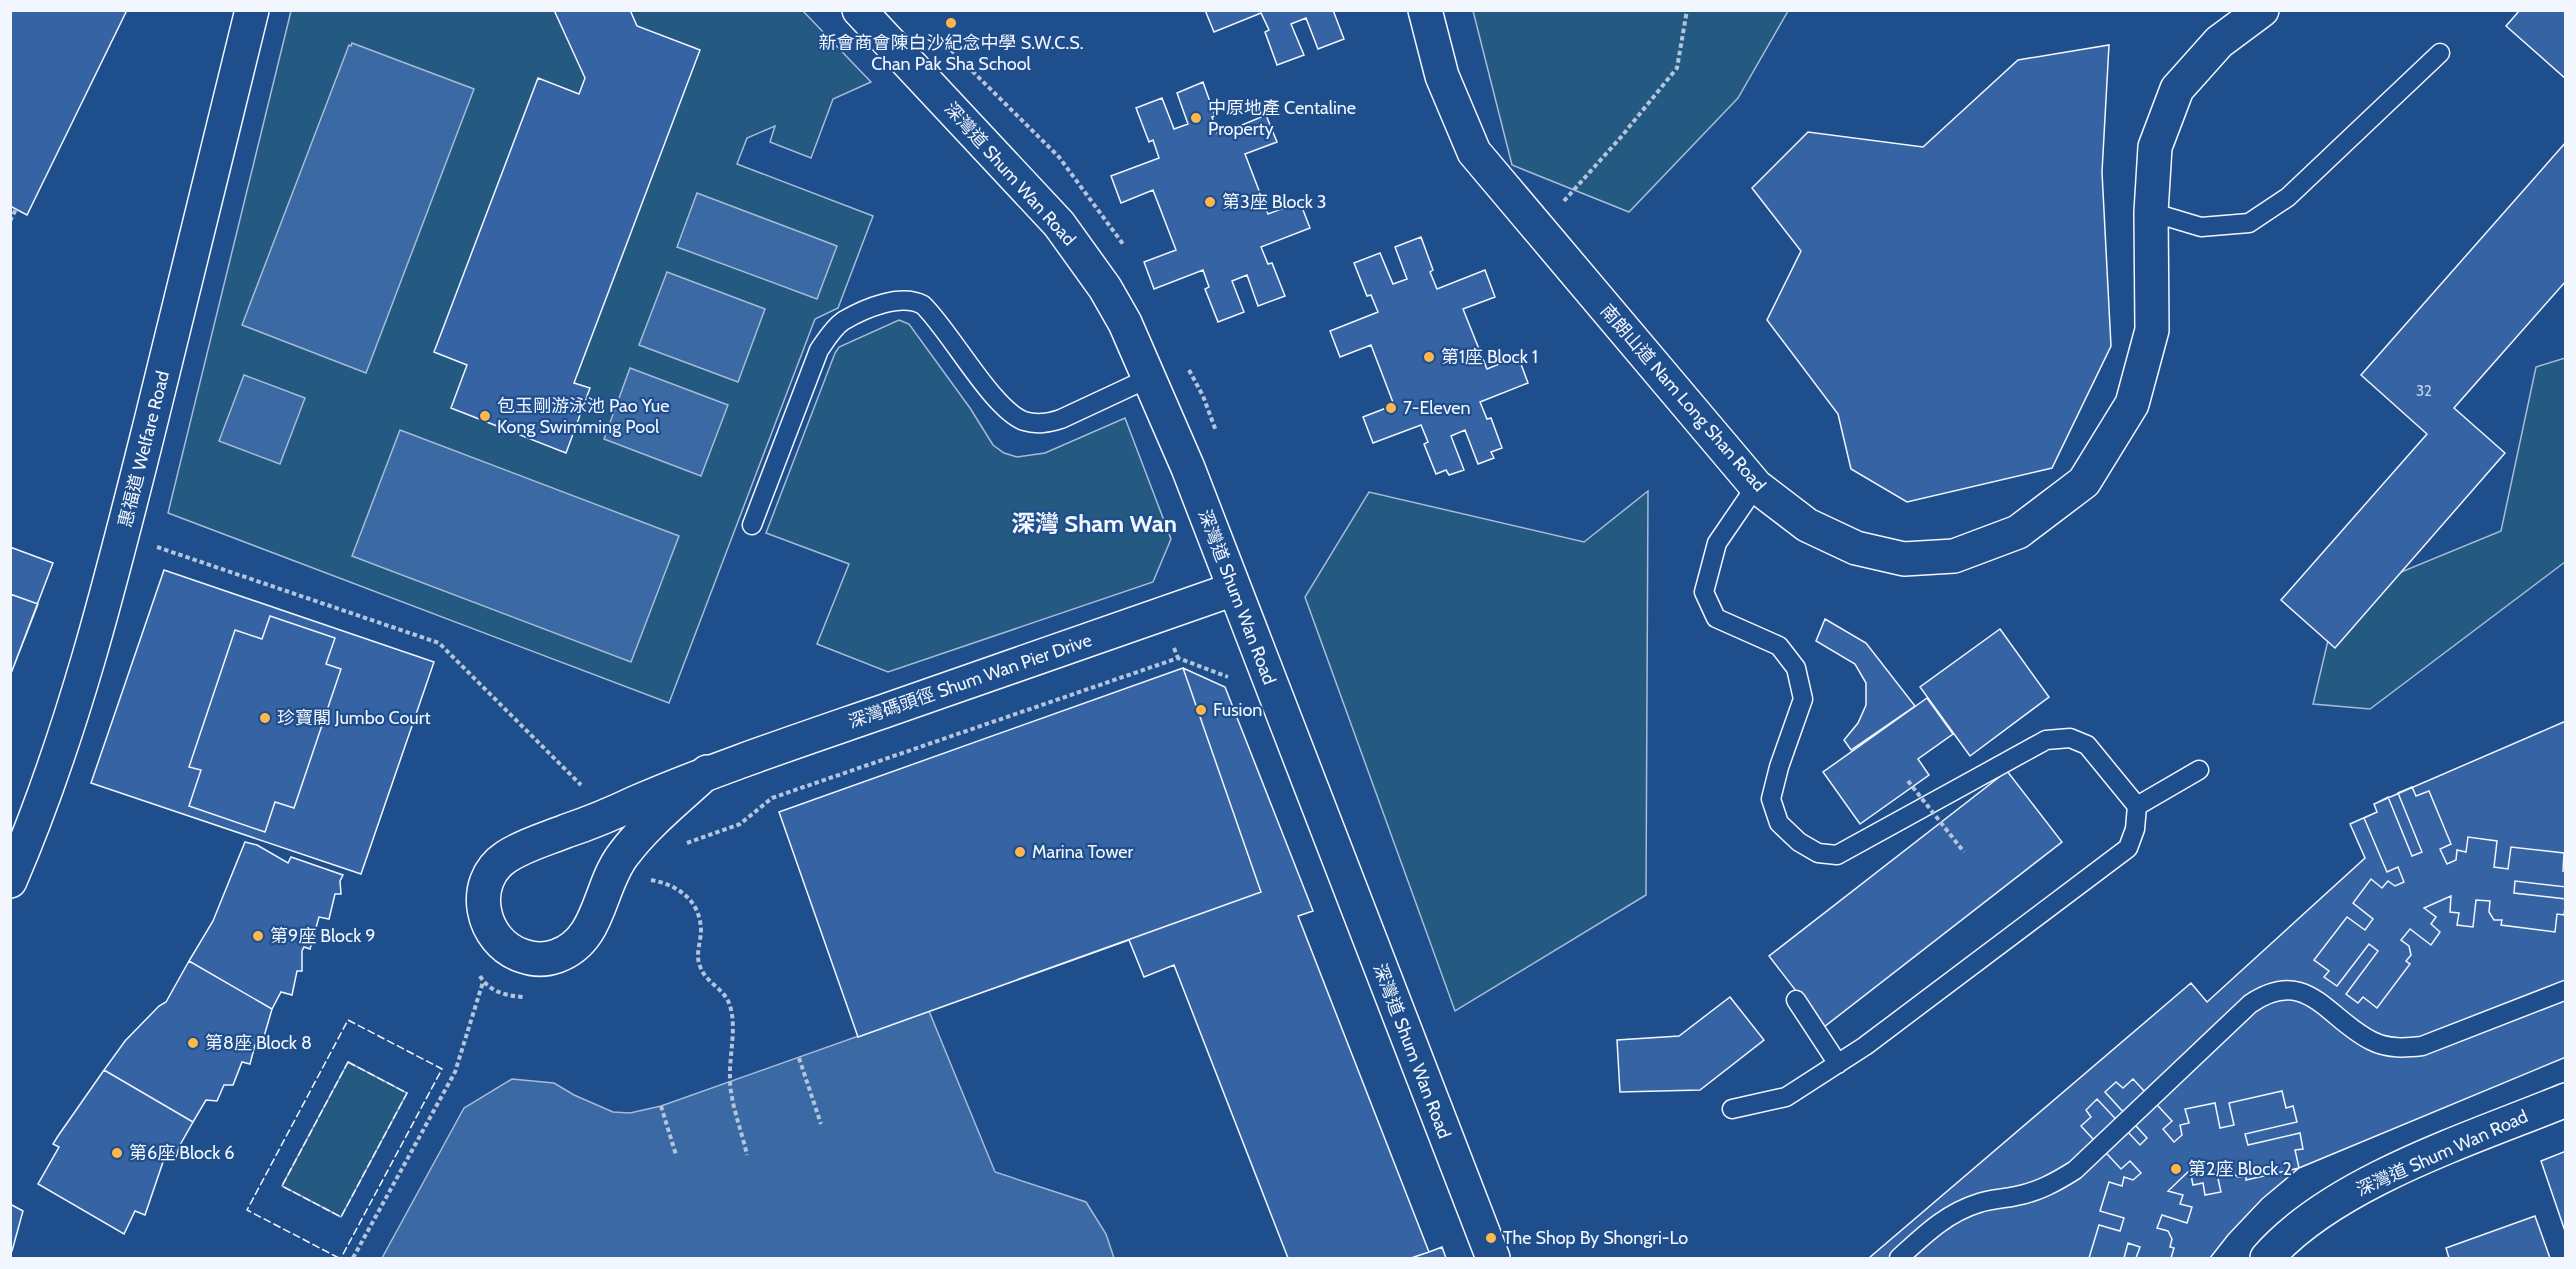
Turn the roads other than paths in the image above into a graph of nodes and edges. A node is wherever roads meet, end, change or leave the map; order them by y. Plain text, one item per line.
1 (252, 10) edge
2 (859, 10) edge
3 (1425, 10) edge
4 (2262, 10) edge
5 (2440, 53) dead end
6 (2151, 212) junction
7 (1151, 377) junction
8 (1756, 486) junction
9 (752, 525) dead end
10 (1234, 589) junction
11 (2199, 770) dead end
12 (707, 772) junction
13 (2138, 807) junction
14 (10, 881) edge
15 (2565, 990) edge
16 (1796, 1000) dead end
17 (1838, 1064) junction
18 (2565, 1100) edge
19 (1731, 1108) dead end
20 (1493, 1258) edge
21 (1899, 1258) edge
22 (2267, 1258) edge

1 - 14 street, 惠福道 Welfare Road
2 - 7 street, 深灣道 Shum Wan Road
3 - 8 street, 南朗山道 Nam Long Shan Road
4 - 6 street, 南朗山道 Nam Long Shan Road
5 - 6 lane
6 - 8 street, 南朗山道 Nam Long Shan Road
7 - 9 lane
7 - 10 street, 深灣道 Shum Wan Road
8 - 13 lane
10 - 12 street, 深灣碼頭徑 Shum Wan Pier Drive
10 - 20 street, 深灣道 Shum Wan Road
11 - 13 lane
12 - 12 street, 深灣碼頭徑 Shum Wan Pier Drive
13 - 17 lane
15 - 21 lane
16 - 17 lane
17 - 19 lane
18 - 22 street, 深灣道 Shum Wan Road

